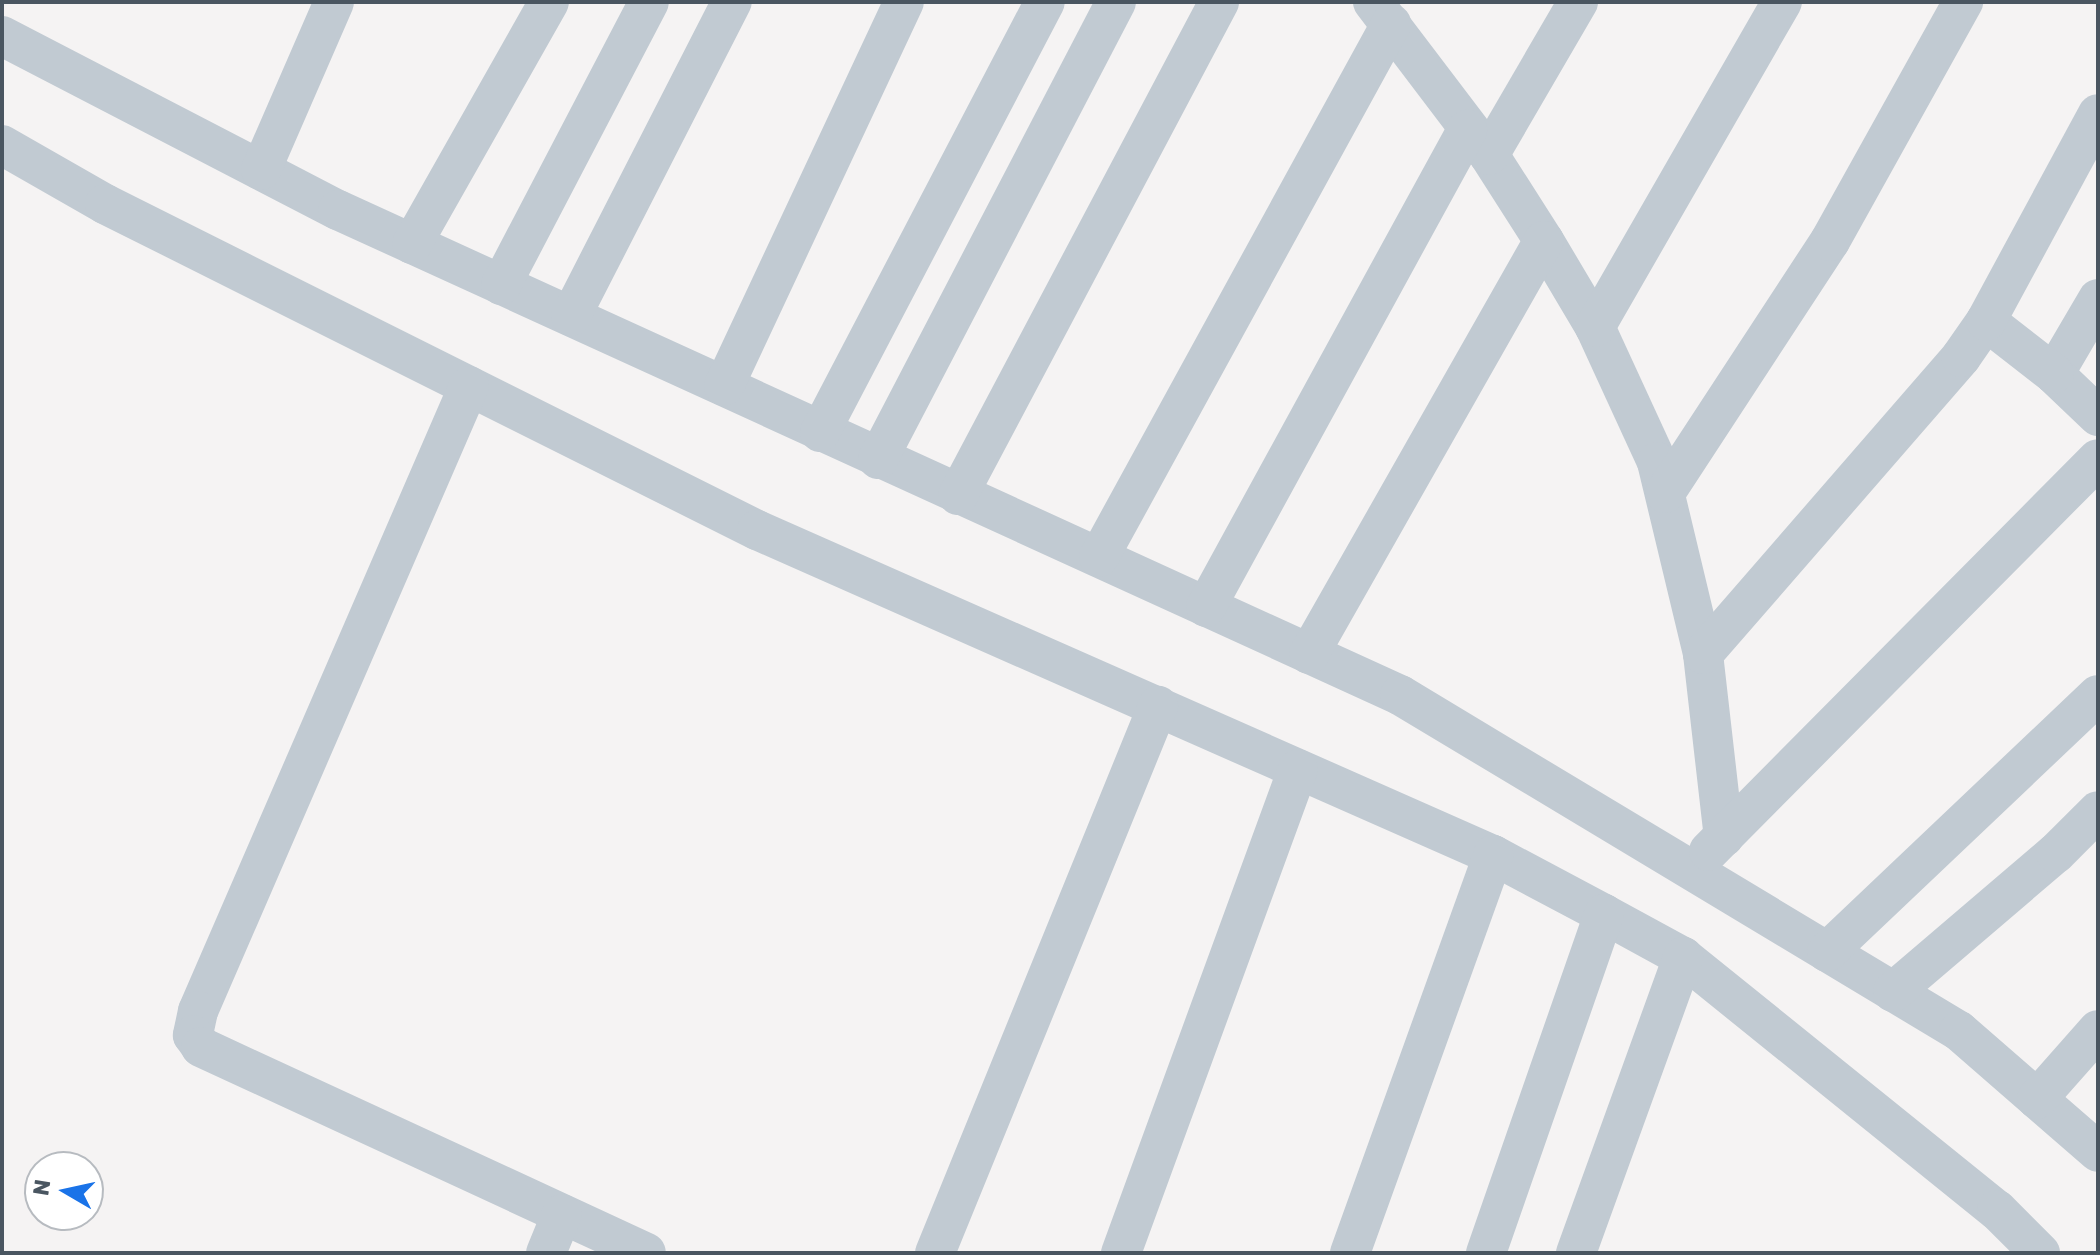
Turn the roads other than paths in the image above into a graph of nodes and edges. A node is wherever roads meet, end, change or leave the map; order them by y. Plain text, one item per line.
1 (334, 2) edge
2 (549, 2) edge
3 (649, 2) edge
4 (732, 2) edge
5 (904, 2) edge
6 (1045, 2) edge
7 (1116, 2) edge
8 (1219, 2) edge
9 (1578, 2) edge
10 (1782, 2) edge
11 (1963, 2) edge
12 (1379, 8) edge
13 (2, 36) edge
14 (2098, 114) edge
15 (1478, 143) junction
16 (2, 145) edge
17 (261, 170) junction
18 (1544, 241) junction
19 (412, 244) junction
20 (501, 285) junction
21 (2098, 299) edge
22 (571, 316) junction
23 (1986, 321) junction
24 (1595, 327) junction
25 (2054, 374) junction
26 (469, 386) junction
27 (724, 386) junction
28 (2098, 416) edge
29 (820, 432) junction
30 (878, 459) junction
31 (2098, 459) edge
32 (1665, 493) junction
33 (958, 495) junction
34 (1099, 557) junction
35 (1206, 607) junction
36 (1309, 654) junction
37 (1703, 654) junction
38 (2098, 695) edge
39 (1158, 706) junction
40 (1298, 769) junction
41 (2098, 811) edge
42 (1724, 837) junction
43 (1493, 855) junction
44 (1689, 869) junction
45 (1604, 914) junction
46 (1827, 952) junction
47 (1683, 957) junction
48 (1893, 992) junction
49 (2098, 1030) edge
50 (2037, 1099) junction
51 (2098, 1152) edge
52 (562, 1214) junction
53 (2033, 1250) edge
54 (546, 1253) edge
55 (646, 1253) edge
56 (935, 1253) edge
57 (1121, 1253) edge
58 (1350, 1253) edge
59 (1486, 1253) edge
60 (1576, 1253) edge

1 - 17 street
2 - 19 street
3 - 20 street
4 - 22 street
5 - 27 street
6 - 29 street
7 - 30 street
8 - 33 street
9 - 15 street
10 - 24 street
11 - 32 street
12 - 15 street
12 - 34 street
13 - 17 street
14 - 23 street
15 - 18 street
15 - 35 street
16 - 26 street
17 - 19 street
18 - 24 street
18 - 36 street
19 - 20 street
20 - 22 street
21 - 25 street
22 - 27 street
23 - 25 street
23 - 37 street
24 - 32 street
25 - 28 street
26 - 39 street
26 - 52 street
27 - 29 street
29 - 30 street
30 - 33 street
31 - 42 street
32 - 37 street
33 - 34 street
34 - 35 street
35 - 36 street
36 - 44 street
37 - 42 street
38 - 46 street
39 - 40 street
39 - 56 street
40 - 43 street
40 - 57 street
41 - 48 street
42 - 44 street
43 - 45 street
43 - 58 street
44 - 46 street
45 - 47 street
45 - 59 street
46 - 48 street
47 - 53 street
47 - 60 street
48 - 50 street
49 - 50 street
50 - 51 street
52 - 54 street
52 - 55 street

